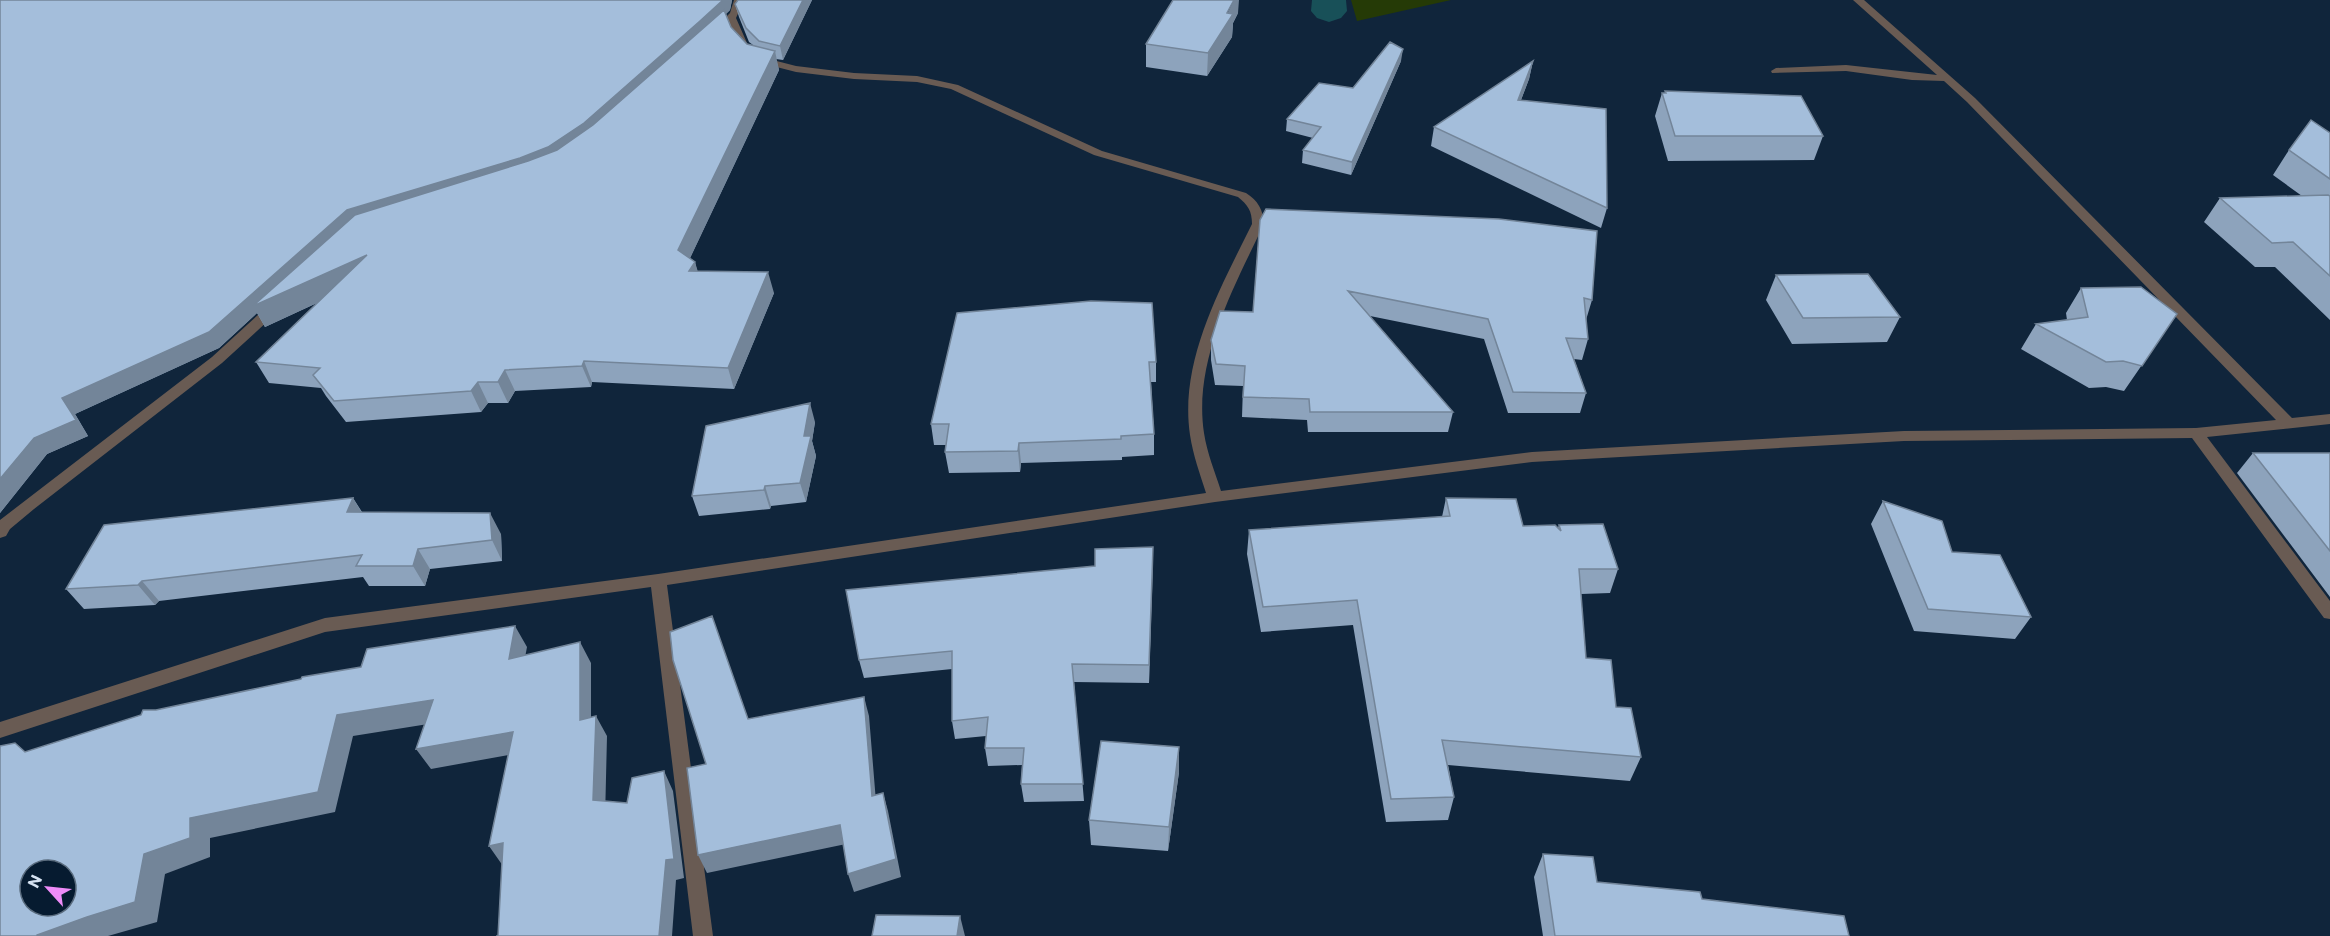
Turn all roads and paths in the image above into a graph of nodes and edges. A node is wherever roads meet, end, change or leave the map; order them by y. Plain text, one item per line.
1 (739, 0) edge
2 (1858, 0) edge
3 (732, 17) junction
4 (700, 47) edge
5 (1776, 71) dead end
6 (1946, 78) junction
7 (285, 298) edge
8 (2330, 419) edge
9 (2289, 423) junction
10 (2196, 433) junction
11 (1215, 497) junction
12 (0, 532) edge
13 (658, 580) junction
14 (2330, 613) edge
15 (0, 730) edge
16 (703, 936) edge

1 - 3 street
2 - 6 street
3 - 4 street
3 - 11 street
5 - 6 street
6 - 9 street
7 - 12 street
8 - 9 street
9 - 10 street
10 - 11 street
10 - 14 street
11 - 13 street
13 - 15 street
13 - 16 street

